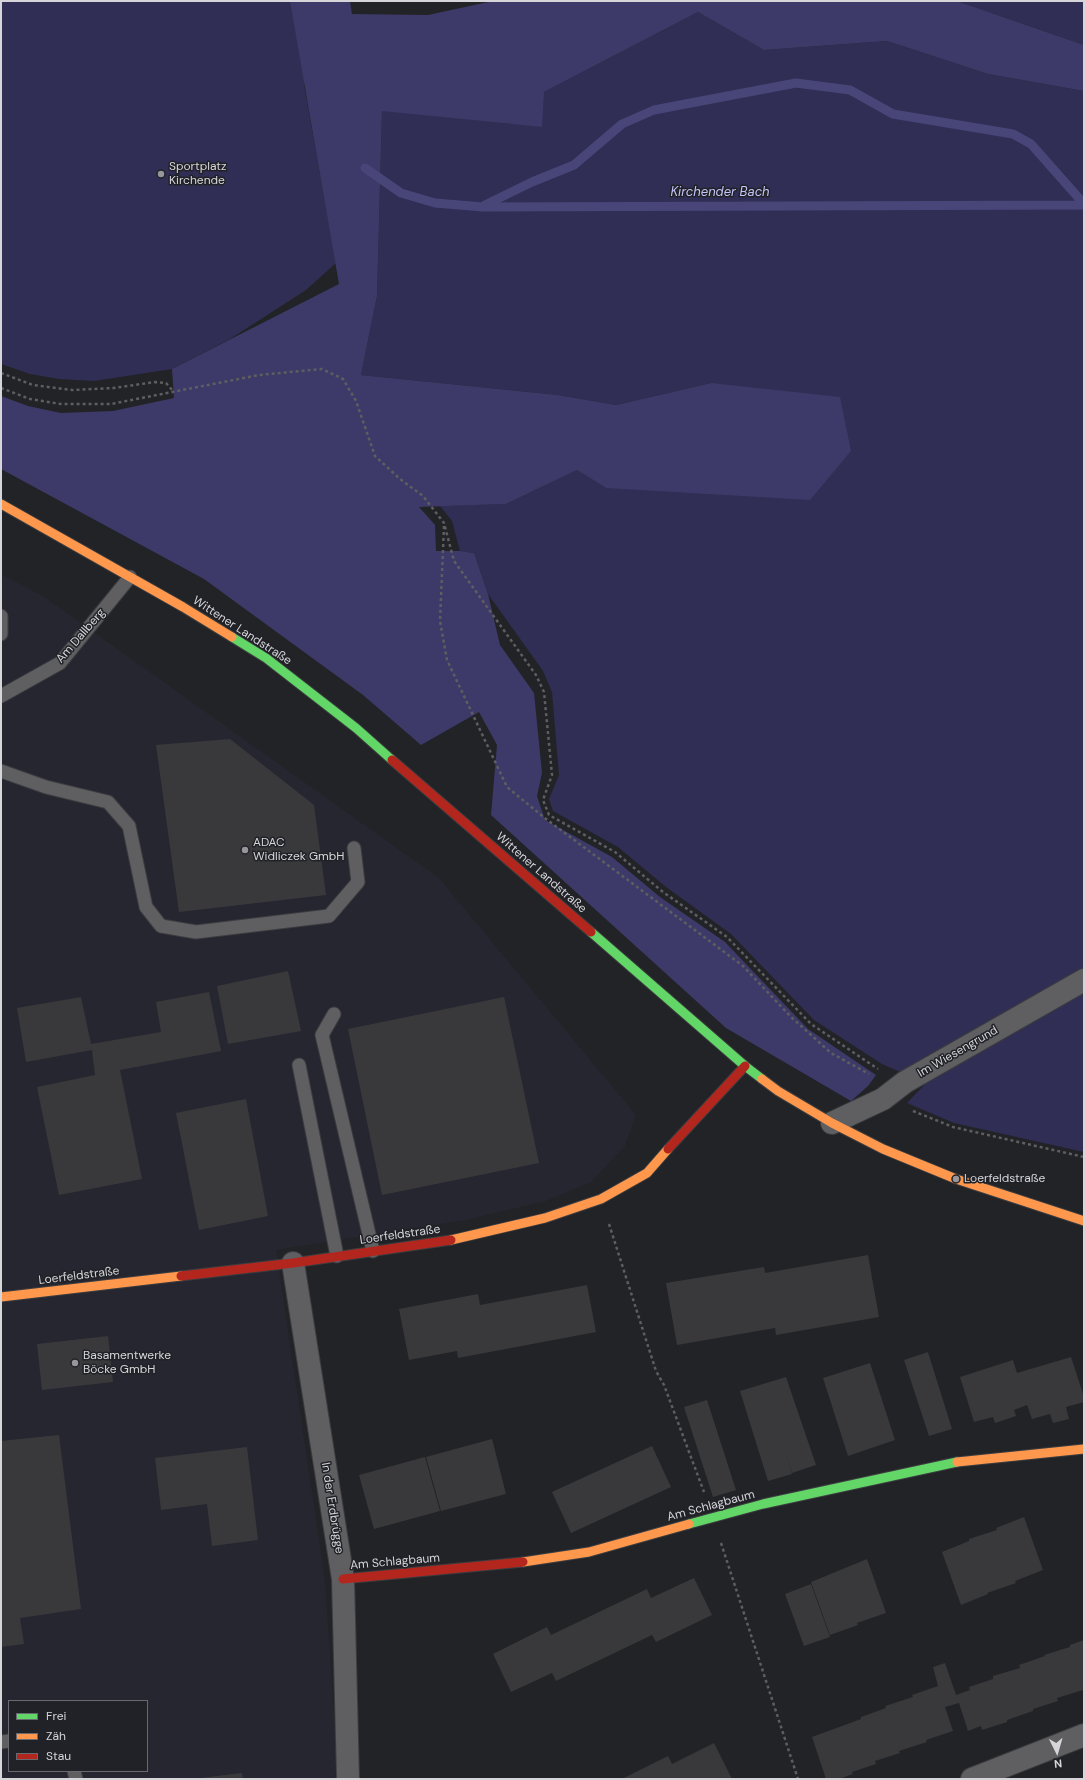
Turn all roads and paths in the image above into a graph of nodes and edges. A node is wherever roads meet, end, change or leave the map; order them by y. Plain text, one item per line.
1 (1, 373) edge
2 (1, 388) edge
3 (173, 391) junction
4 (1, 504) edge
5 (444, 523) junction
6 (130, 577) junction
7 (1, 616) edge
8 (1, 634) edge
9 (1, 696) edge
10 (1, 771) edge
11 (354, 848) dead end
12 (1084, 980) edge
13 (334, 1014) dead end
14 (299, 1065) dead end
15 (746, 1066) junction
16 (894, 1090) junction
17 (832, 1123) junction
18 (1084, 1157) edge
19 (601, 1199) junction
20 (1084, 1221) edge
21 (373, 1251) junction
22 (337, 1256) junction
23 (293, 1262) junction
24 (1, 1297) edge
25 (1084, 1449) edge
26 (713, 1517) junction
27 (343, 1579) junction
28 (1084, 1735) edge
29 (348, 1779) edge
30 (798, 1779) edge
31 (972, 1779) edge

1 - 3 path
2 - 3 path
3 - 5 path
4 - 6 street, Wittener Landstraße
5 - 16 path
5 - 16 path
6 - 9 lane, Am Dallberg
6 - 15 street, Wittener Landstraße
7 - 8 lane
10 - 11 lane
12 - 16 street, Im Wiesengrund
13 - 21 lane
14 - 22 lane
15 - 17 street, Wittener Landstraße
15 - 19 street, Loerfeldstraße
16 - 17 street, Im Wiesengrund
16 - 18 path
17 - 20 street, Wittener Landstraße
19 - 21 street, Loerfeldstraße
19 - 26 path
21 - 22 street, Loerfeldstraße
22 - 23 street, Loerfeldstraße
23 - 24 street, Loerfeldstraße
23 - 27 street, In der Erdbrügge
25 - 26 street, Am Schlagbaum
26 - 27 street, Am Schlagbaum
26 - 30 path
27 - 29 street, In der Erdbrügge
28 - 31 street

